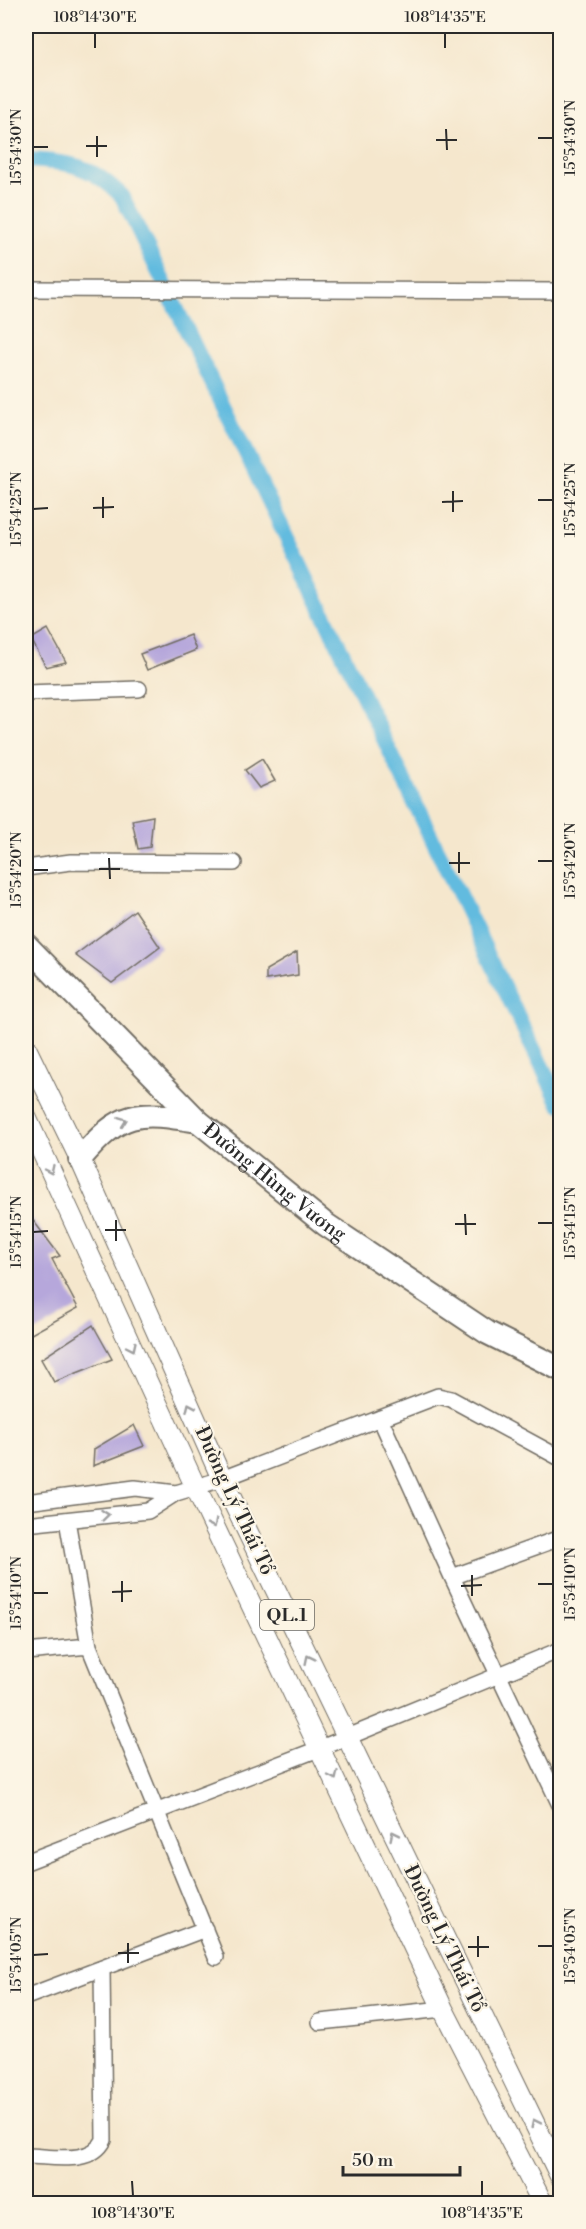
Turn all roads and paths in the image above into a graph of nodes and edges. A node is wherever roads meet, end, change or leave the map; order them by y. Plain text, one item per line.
1 (26, 289) edge
2 (561, 291) edge
3 (139, 689) dead end
4 (26, 693) edge
5 (234, 863) dead end
6 (26, 868) edge
7 (26, 945) edge
8 (26, 1048) edge
9 (26, 1117) edge
10 (198, 1121) junction
11 (64, 1125) junction
12 (35, 1137) junction
13 (80, 1159) junction
14 (561, 1369) edge
15 (380, 1418) junction
16 (561, 1458) edge
17 (222, 1479) junction
18 (196, 1488) junction
19 (176, 1493) junction
20 (26, 1502) edge
21 (67, 1520) junction
22 (26, 1524) edge
23 (561, 1538) edge
24 (452, 1577) junction
25 (89, 1646) junction
26 (561, 1650) edge
27 (26, 1652) edge
28 (498, 1674) junction
29 (346, 1736) junction
30 (321, 1748) junction
31 (561, 1805) edge
32 (156, 1811) junction
33 (26, 1862) edge
34 (412, 1873) junction
35 (386, 1887) junction
36 (205, 1929) junction
37 (216, 1958) dead end
38 (102, 1968) junction
39 (26, 1996) edge
40 (472, 1997) junction
41 (443, 2009) junction
42 (320, 2022) dead end
43 (26, 2156) edge
44 (561, 2176) edge
45 (543, 2204) edge

1 - 2 street
3 - 4 street
5 - 6 street
7 - 10 highway, Đường Hùng Vương
8 - 11 main road, Đường Lý Thái Tổ / QL.1
9 - 12 main road, Đường Lý Thái Tổ / QL.1
13 -> 10 highway
10 - 14 highway, Đường Hùng Vương
11 - 12 main road
11 - 13 main road, Đường Lý Thái Tổ / QL.1
12 -> 18 main road, Đường Lý Thái Tổ / QL.1
17 -> 13 main road, Đường Lý Thái Tổ / QL.1
15 - 16 street
15 - 17 street
15 - 24 street
17 - 18 street
29 -> 17 main road, Đường Lý Thái Tổ / QL.1
18 - 19 street
18 -> 30 main road, Đường Lý Thái Tổ / QL.1
19 - 20 street
21 -> 19 street
21 - 22 street
21 - 25 street
23 - 24 street
24 - 28 street
25 - 27 street
25 - 32 street
26 - 28 street
28 - 29 street
28 - 31 street
29 - 30 street
34 -> 29 main road, Đường Lý Thái Tổ / QL.1
30 - 32 street
30 -> 35 main road, Đường Lý Thái Tổ / QL.1
32 - 33 street
32 - 36 street
34 - 35 main road
34 - 40 main road, Đường Lý Thái Tổ / QL.1
35 - 41 main road, Đường Lý Thái Tổ / QL.1
36 - 37 street
36 - 38 street
38 - 39 street
38 - 43 street
40 - 41 main road
44 -> 40 main road, Đường Lý Thái Tổ / QL.1
41 - 42 street
41 - 45 main road, Đường Lý Thái Tổ / QL.1

